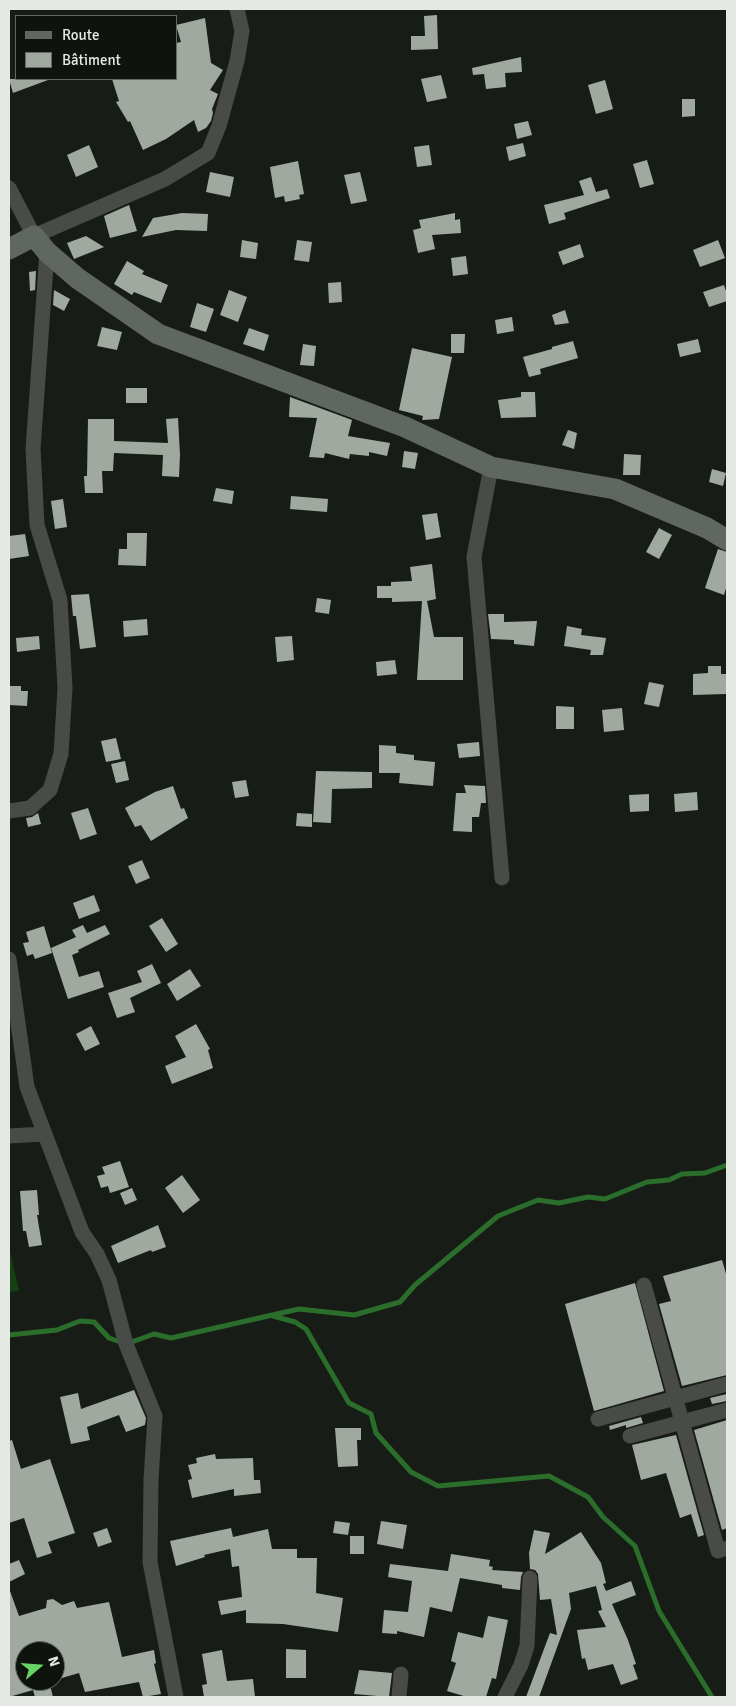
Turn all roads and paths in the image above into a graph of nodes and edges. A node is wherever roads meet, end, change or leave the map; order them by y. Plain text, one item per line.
1 (237, 9) edge
2 (9, 188) edge
3 (41, 244) junction
4 (9, 249) edge
5 (492, 468) junction
6 (727, 540) edge
7 (9, 811) edge
8 (502, 878) dead end
9 (9, 959) edge
10 (44, 1134) junction
11 (9, 1136) edge
12 (644, 1285) dead end
13 (727, 1384) edge
14 (676, 1398) junction
15 (727, 1410) edge
16 (598, 1419) dead end
17 (682, 1422) junction
18 (630, 1436) dead end
19 (727, 1548) edge
20 (530, 1578) dead end
21 (401, 1674) dead end
22 (176, 1697) edge
23 (399, 1697) edge
24 (504, 1697) edge

1 - 3 street
2 - 3 street
3 - 4 street
3 - 5 street
3 - 7 street
5 - 6 street
5 - 8 street
9 - 10 street
10 - 11 street
10 - 22 street
12 - 14 street
13 - 14 street
14 - 16 street
14 - 17 street
15 - 17 street
17 - 18 street
17 - 19 street
20 - 24 street
21 - 23 street

